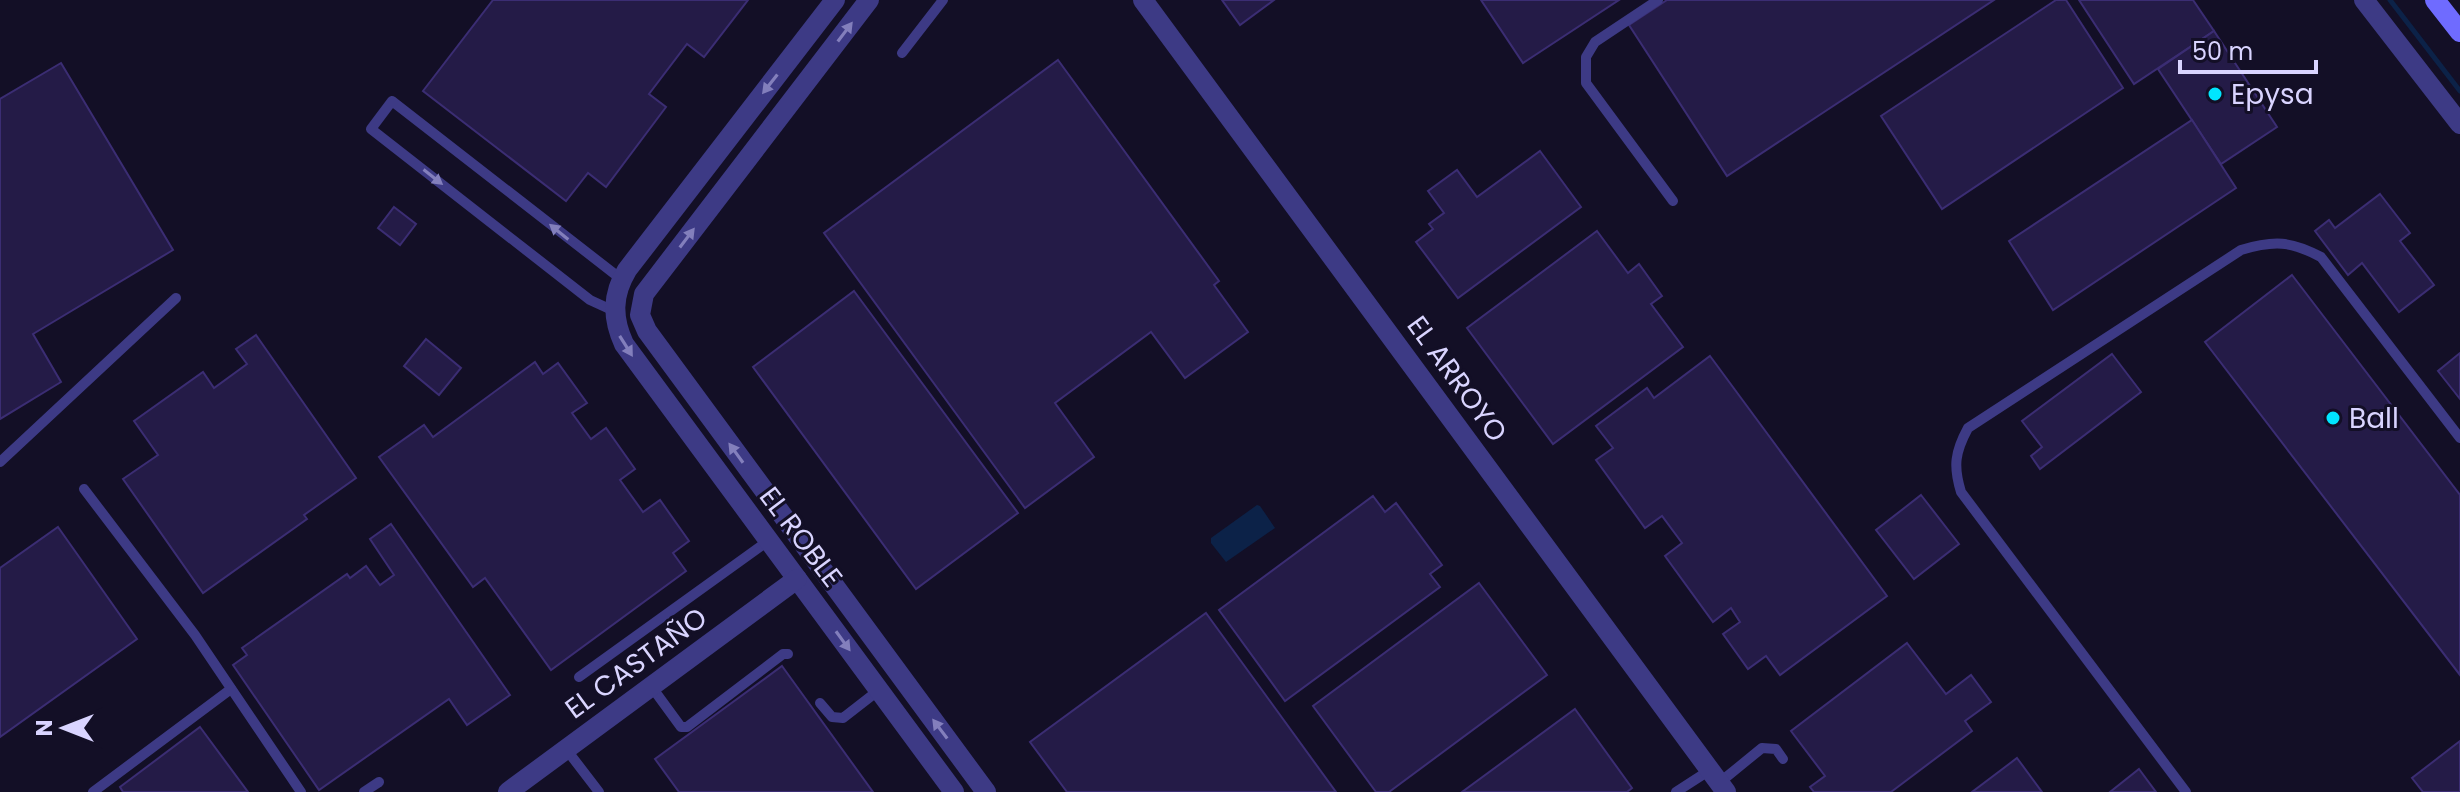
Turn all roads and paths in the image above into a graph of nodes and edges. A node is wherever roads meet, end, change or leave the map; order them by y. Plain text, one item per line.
1 (835, 0) edge
2 (869, 0) edge
3 (943, 0) edge
4 (1143, 0) edge
5 (1658, 0) edge
6 (2364, 0) edge
7 (2435, 0) edge
8 (2460, 32) edge
9 (902, 53) dead end
10 (2460, 124) edge
11 (1673, 201) dead end
12 (621, 279) junction
13 (176, 298) dead end
14 (614, 311) junction
15 (640, 315) junction
16 (2460, 438) edge
17 (0, 462) edge
18 (84, 489) dead end
19 (768, 541) junction
20 (797, 579) junction
21 (788, 654) dead end
22 (579, 677) dead end
23 (651, 686) junction
24 (231, 689) junction
25 (879, 690) junction
26 (820, 703) dead end
27 (566, 749) junction
28 (1783, 759) dead end
29 (1718, 781) edge
30 (379, 782) dead end
31 (93, 792) edge
32 (301, 792) edge
33 (364, 792) edge
34 (508, 792) edge
35 (599, 792) edge
36 (954, 792) edge
37 (986, 792) edge
38 (1676, 792) edge
39 (2186, 792) edge

1 -> 12 street
15 -> 2 street
3 - 9 lane
4 - 29 street, EL ARROYO
5 - 11 lane
6 - 10 street
7 - 8 main road
12 - 14 street
12 -> 14 lane
13 - 17 lane
14 - 15 street
14 -> 19 street, EL ROBLE
37 -> 15 street, EL ROBLE
16 - 39 lane
18 - 24 lane
19 - 20 street, EL ROBLE
19 - 22 lane
20 - 23 street, EL CASTAÑO
20 -> 25 street, EL ROBLE
21 - 23 lane
23 - 27 street, EL CASTAÑO
24 - 31 lane
24 - 32 lane
25 - 26 lane
25 - 36 street, EL ROBLE
27 - 34 street, EL CASTAÑO
27 - 35 lane
28 - 29 lane
29 - 38 lane
30 - 33 lane

